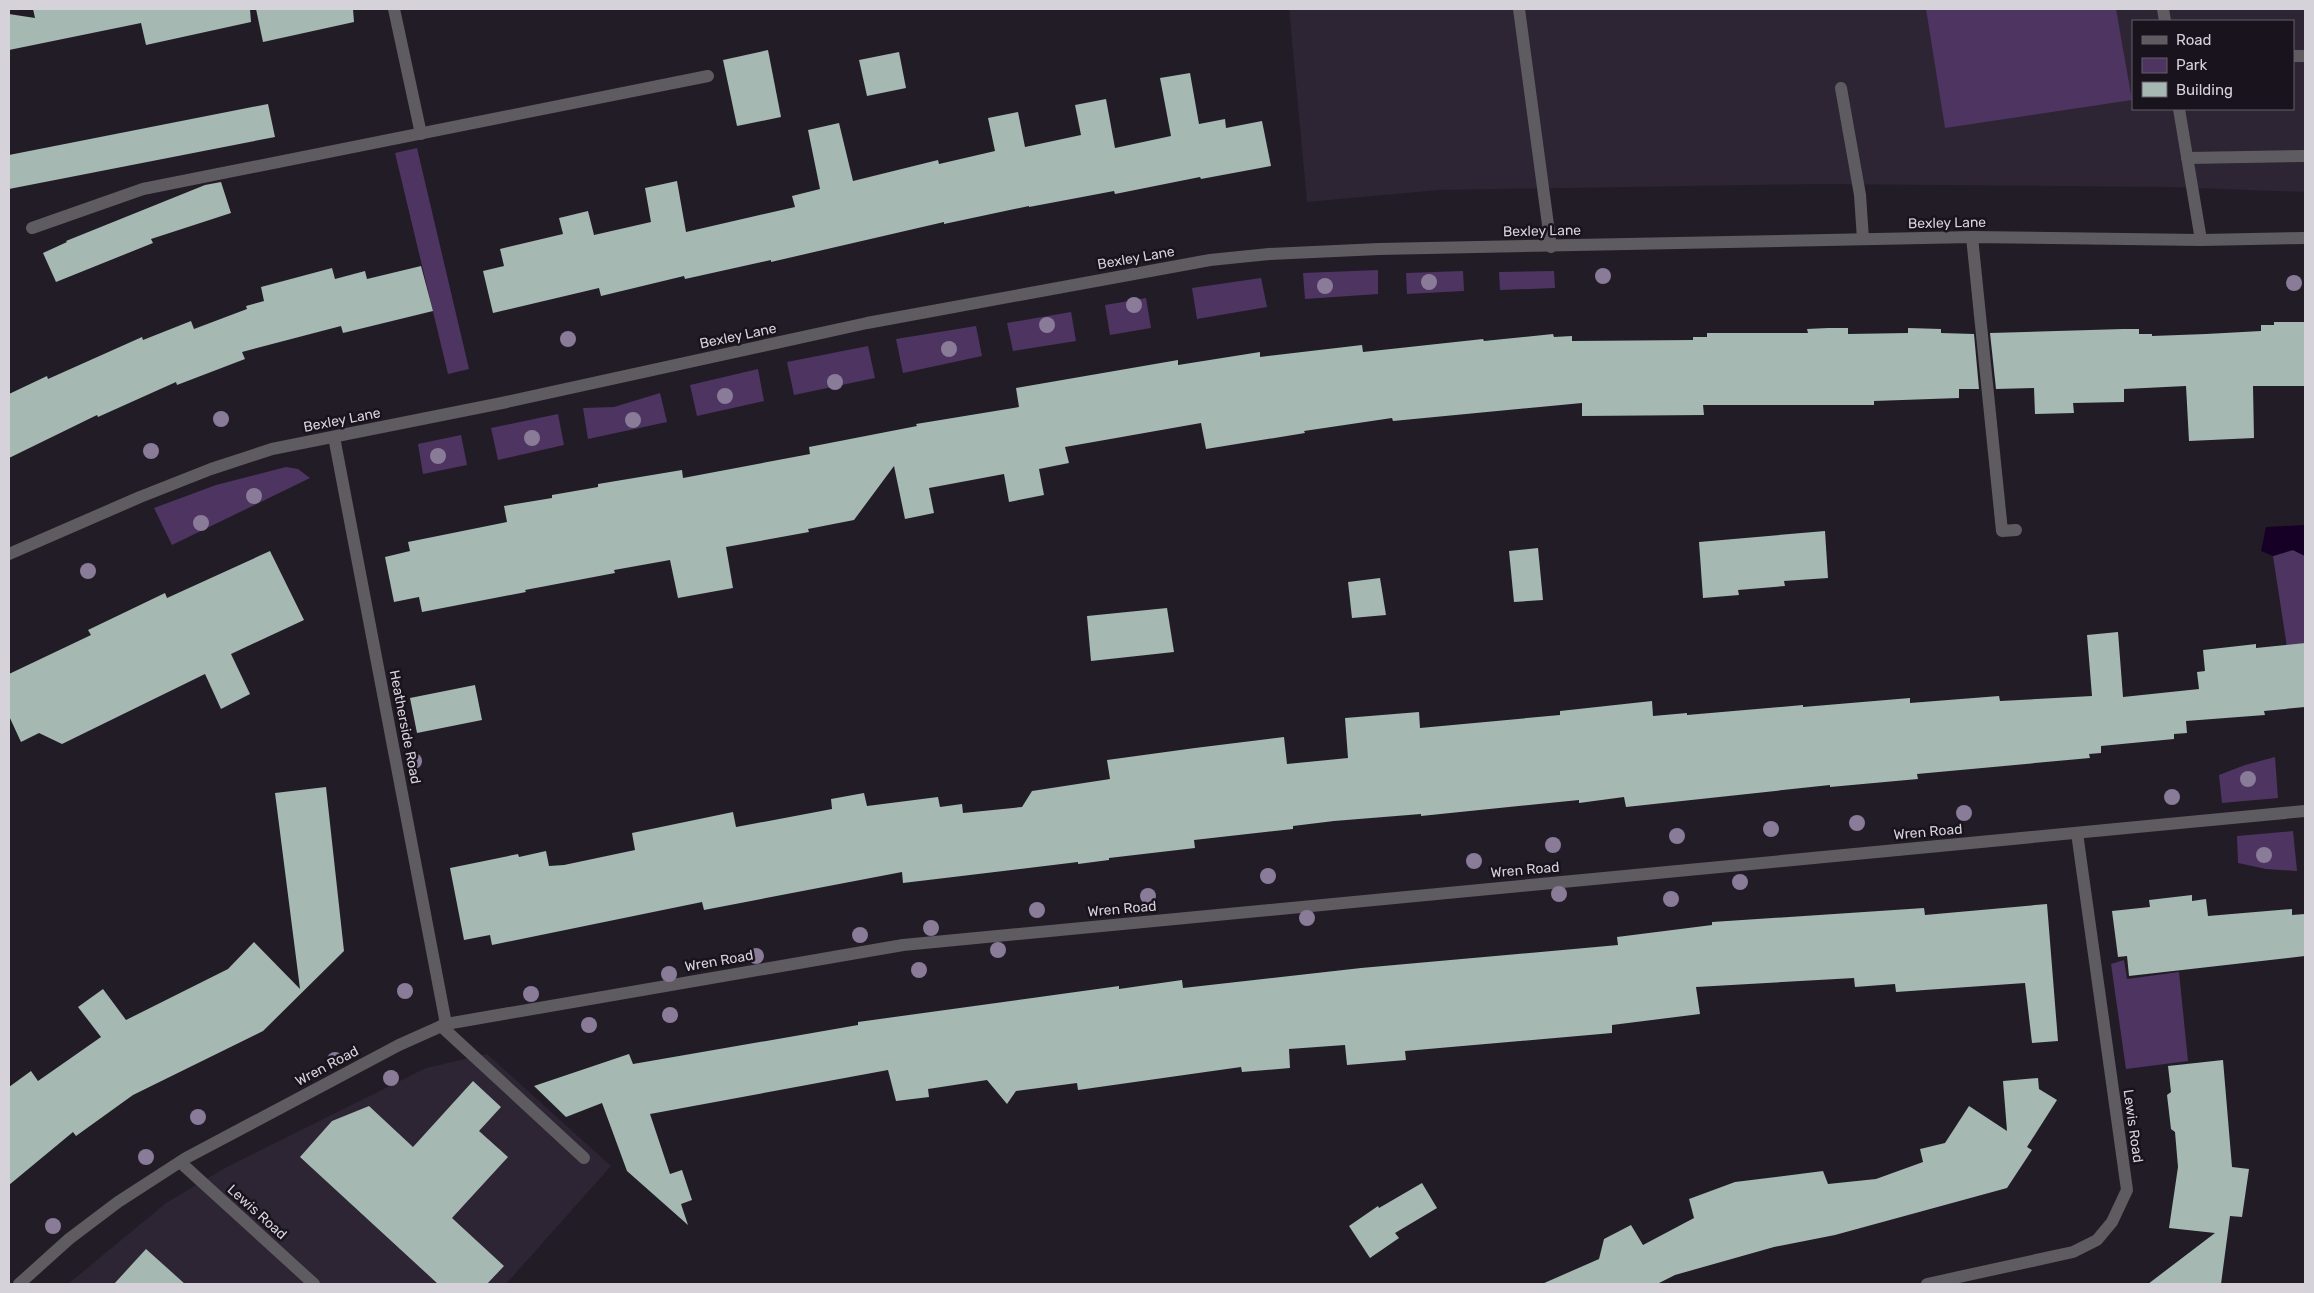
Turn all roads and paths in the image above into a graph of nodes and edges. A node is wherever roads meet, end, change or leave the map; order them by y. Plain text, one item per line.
1 (394, 9) edge
2 (1519, 9) edge
3 (708, 76) dead end
4 (1841, 88) dead end
5 (2179, 110) edge
6 (421, 134) junction
7 (2305, 156) edge
8 (2187, 158) junction
9 (32, 228) dead end
10 (1972, 237) junction
11 (2305, 238) edge
12 (1863, 239) junction
13 (2200, 240) junction
14 (1551, 247) junction
15 (334, 437) junction
16 (2016, 530) dead end
17 (9, 554) edge
18 (2305, 811) edge
19 (2077, 833) junction
20 (443, 1025) junction
21 (584, 1158) dead end
22 (180, 1162) junction
23 (19, 1284) edge
24 (314, 1284) edge
25 (1927, 1284) edge

1 - 6 street
2 - 14 street
3 - 6 street
4 - 12 street
5 - 8 street
6 - 9 street
7 - 8 street
8 - 13 street
10 - 12 street, Bexley Lane
10 - 13 street, Bexley Lane
10 - 16 street
11 - 13 street, Bexley Lane
12 - 14 street, Bexley Lane
14 - 15 street, Bexley Lane
15 - 17 street, Bexley Lane
15 - 20 street, Heatherside Road
18 - 19 street, Wren Road
19 - 20 street, Wren Road
19 - 25 street, Lewis Road
20 - 21 street
20 - 22 street, Wren Road
22 - 23 street, Wren Road
22 - 24 street, Lewis Road

